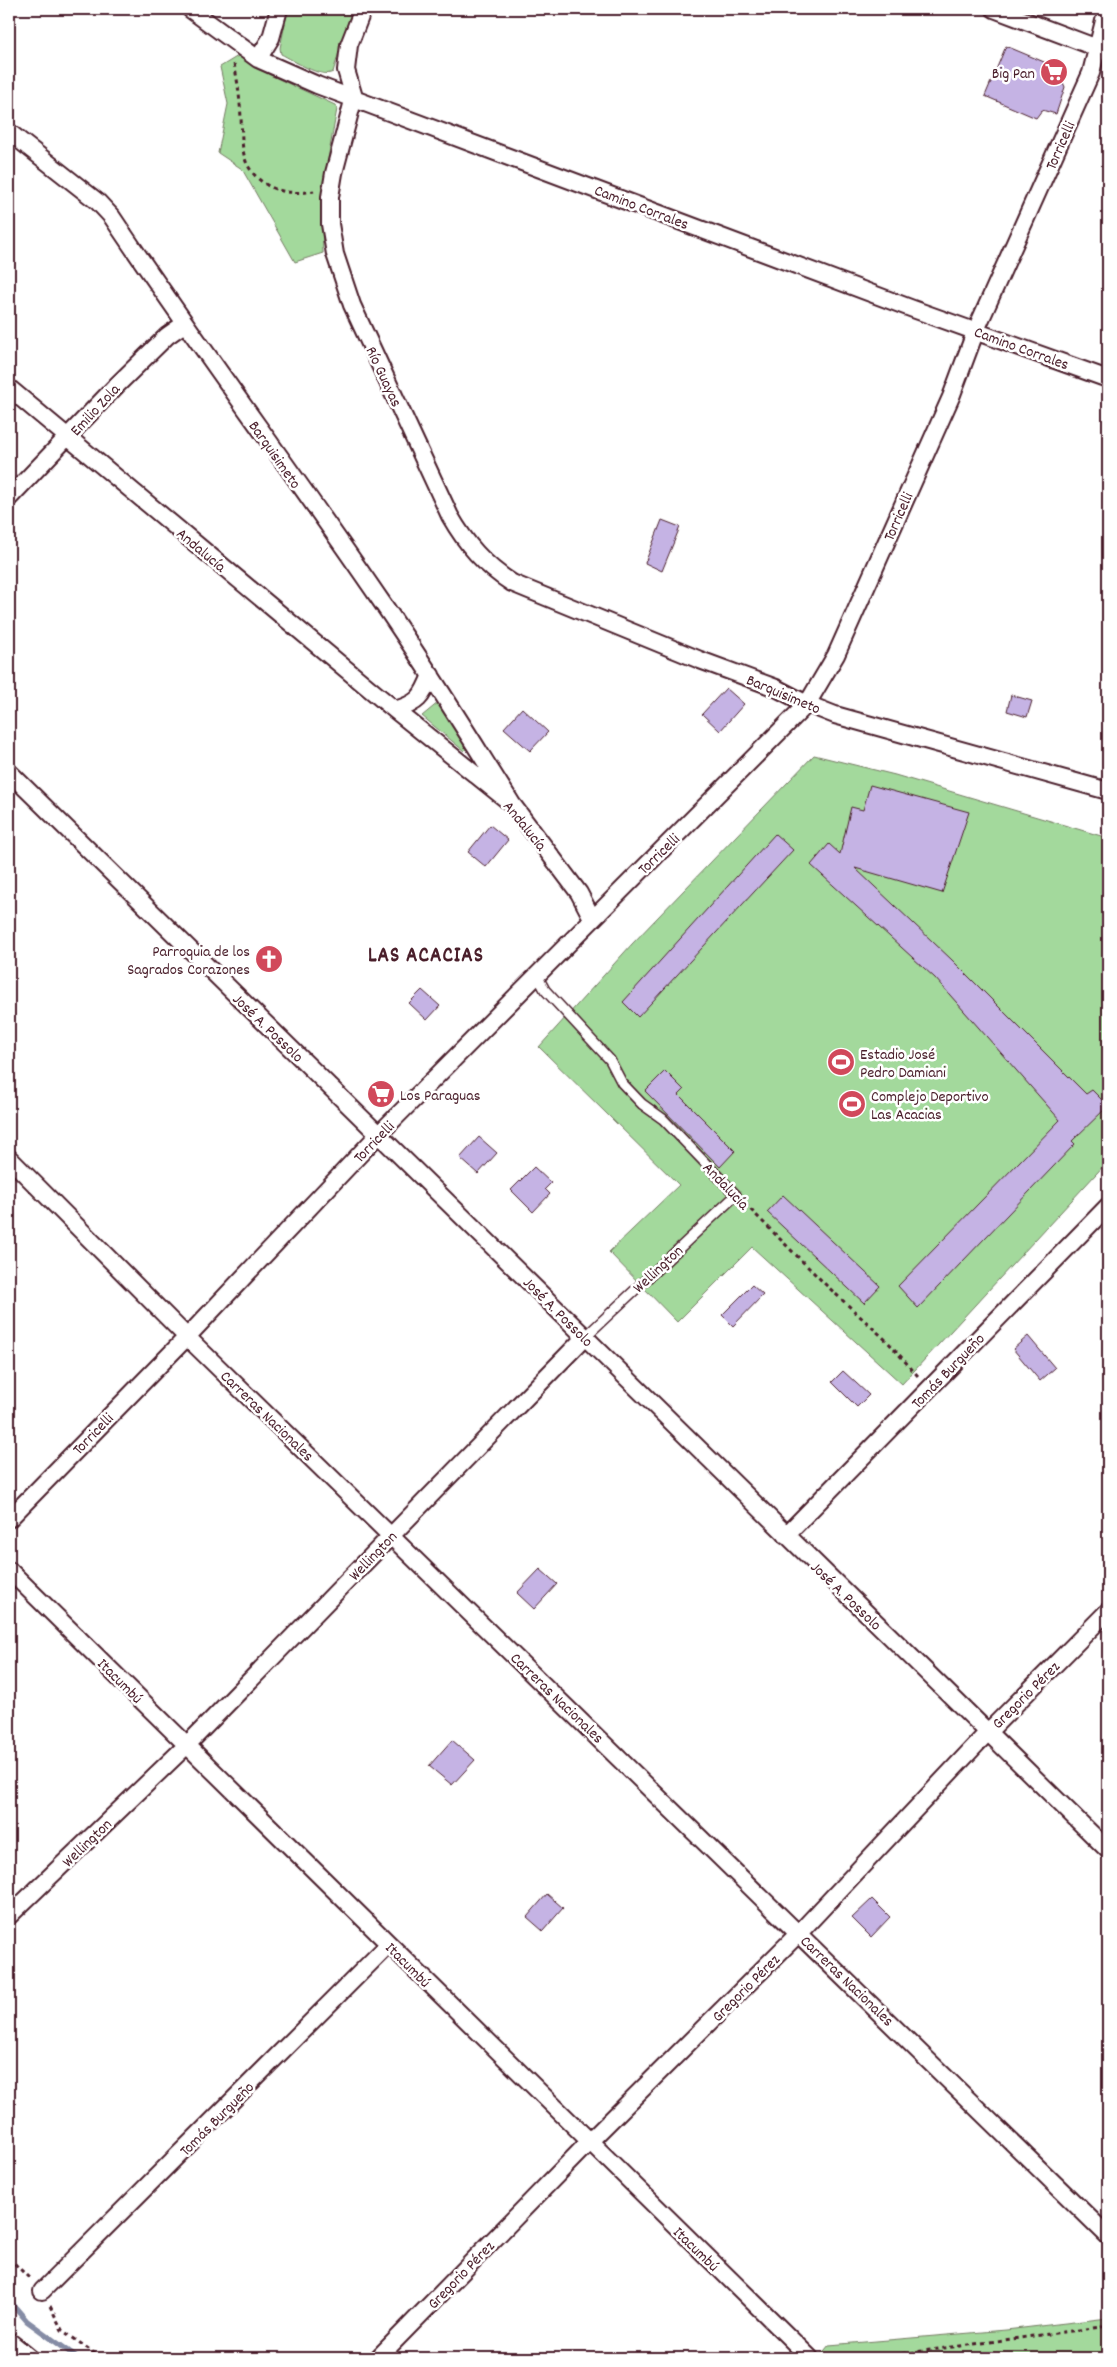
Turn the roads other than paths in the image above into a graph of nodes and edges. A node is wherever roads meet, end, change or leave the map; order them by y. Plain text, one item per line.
1 (190, 9) edge
2 (279, 9) edge
3 (363, 9) edge
4 (994, 9) edge
5 (1107, 9) edge
6 (1102, 50) edge
7 (258, 59) junction
8 (354, 97) junction
9 (9, 132) edge
10 (184, 324) junction
11 (976, 330) junction
12 (1108, 379) edge
13 (9, 388) edge
14 (68, 437) junction
15 (9, 498) edge
16 (476, 554) joint
17 (431, 675) junction
18 (807, 704) junction
19 (395, 710) junction
20 (9, 772) edge
21 (1108, 791) edge
22 (512, 804) junction
23 (592, 918) junction
24 (537, 975) junction
25 (379, 1134) junction
26 (9, 1158) edge
27 (736, 1195) joint
28 (1108, 1206) edge
29 (187, 1336) junction
30 (585, 1336) junction
31 (9, 1519) edge
32 (392, 1535) junction
33 (786, 1535) junction
34 (9, 1570) edge
35 (1108, 1611) edge
36 (988, 1732) junction
37 (187, 1745) junction
38 (1108, 1850) edge
39 (9, 1916) edge
40 (799, 1933) junction
41 (389, 1944) junction
42 (589, 2142) junction
43 (1108, 2236) edge
44 (42, 2291) road end
45 (9, 2341) edge
46 (30, 2358) edge
47 (378, 2358) edge
48 (810, 2358) edge

1 - 7 street, Camino Corrales
2 - 7 street
3 - 8 street
4 - 6 street
5 - 6 street, Torricelli
6 - 11 street, Torricelli
7 - 8 street, Camino Corrales
8 - 11 street, Camino Corrales
8 - 16 street, Río Guayas
9 - 10 street, Barquisimeto
10 - 14 street, Emilio Zola
10 - 17 street, Barquisimeto
11 - 12 street, Camino Corrales
11 - 18 street, Torricelli
13 - 14 street, Andalucía
14 - 15 street, Emilio Zola
14 - 19 street, Andalucía
16 - 18 street, Barquisimeto
17 - 19 street
17 - 22 street, Barquisimeto
18 - 21 street, Barquisimeto
18 - 23 street, Torricelli
19 - 22 street, Andalucía
20 - 25 street, José A. Possolo
22 - 23 street, Andalucía
23 - 24 street, Torricelli
24 - 25 street, Torricelli
24 - 27 lane, Andalucía
25 - 29 street, Torricelli
25 - 30 street, José A. Possolo
26 - 29 street, Carreras Nacionales
27 - 30 lane, Wellington
28 - 33 street, Tomás Burgueño
29 - 31 street, Torricelli
29 - 32 street, Carreras Nacionales
30 - 32 street, Wellington
30 - 33 street, José A. Possolo
32 - 37 street, Wellington
32 - 40 street, Carreras Nacionales
33 - 36 street, José A. Possolo
34 - 37 street, Itacumbú
35 - 36 street, Gregorio Pérez
36 - 38 street, José A. Possolo
36 - 40 street, Gregorio Pérez
37 - 39 street, Wellington
37 - 41 street, Itacumbú
40 - 42 street, Gregorio Pérez
40 - 43 street, Carreras Nacionales
41 - 42 street, Itacumbú
41 - 44 street, Tomás Burgueño
42 - 47 street, Gregorio Pérez
42 - 48 street, Itacumbú
45 - 46 street

